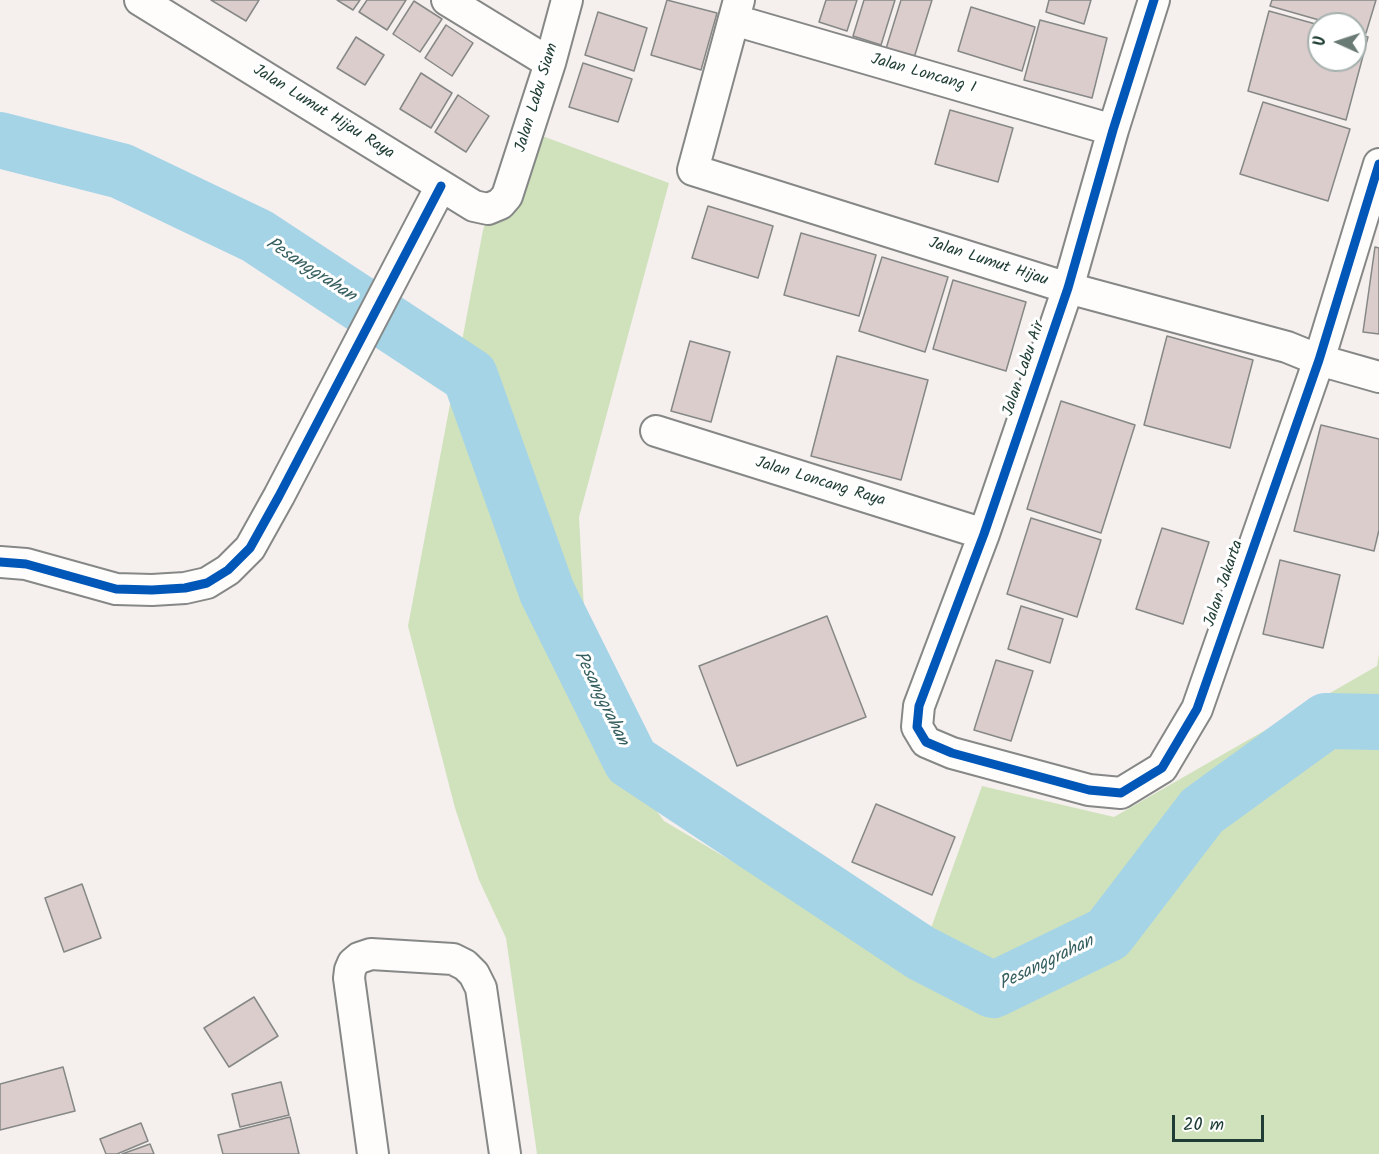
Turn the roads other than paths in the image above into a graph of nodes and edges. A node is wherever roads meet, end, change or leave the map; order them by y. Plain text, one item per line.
1 (140, 0) edge
2 (447, 0) edge
3 (567, 0) edge
4 (1154, 0) edge
5 (736, 10) edge
6 (550, 63) junction
7 (1113, 130) junction
8 (1379, 164) edge
9 (441, 186) junction
10 (507, 196) joint
11 (1068, 288) junction
12 (1319, 360) junction
13 (1379, 377) edge
14 (656, 431) dead end
15 (984, 534) junction
16 (0, 562) edge
17 (926, 741) joint
18 (373, 1154) edge
19 (505, 1154) edge

1 - 9 street, Jalan Lumut Hijau Raya
2 - 6 street
3 - 6 street, Jalan Labu Siam
4 - 7 street, Jalan Labu Air
5 - 7 street, Jalan Loncang I
5 - 11 street, Jalan Lumut Hijau
6 - 10 street, Jalan Labu Siam
7 - 11 street, Jalan Labu Air
8 - 12 street, Jalan Jakarta
9 - 10 street, Jalan Lumut Hijau Raya
9 - 16 street
11 - 12 street, Jalan Lumut Hijau
11 - 15 street, Jalan Labu Air
12 - 13 street, Jalan Lumut Hijau
12 - 17 street, Jalan Jakarta
14 - 15 street, Jalan Loncang Raya
15 - 17 street, Jalan Labu Air
18 - 19 street

